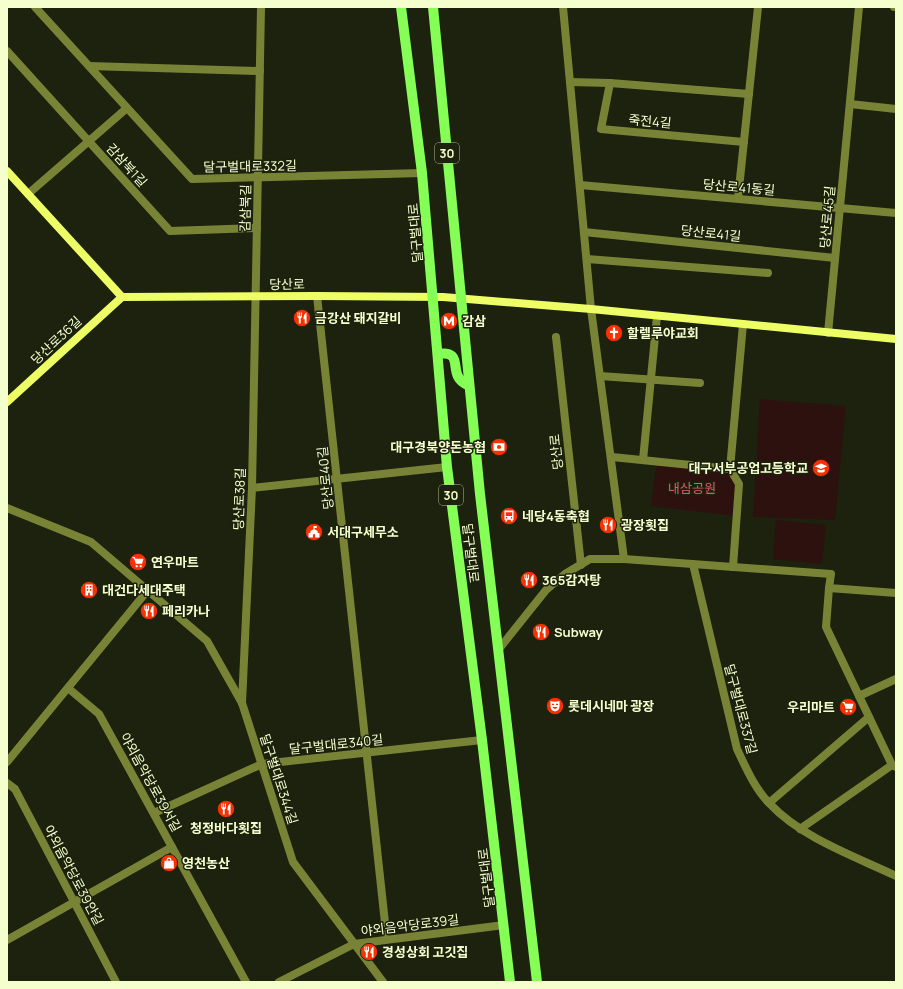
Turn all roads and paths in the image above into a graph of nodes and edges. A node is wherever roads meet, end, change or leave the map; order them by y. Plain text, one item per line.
1 (35, 7) edge
2 (261, 7) edge
3 (401, 7) edge
4 (433, 7) edge
5 (562, 7) edge
6 (758, 7) edge
7 (859, 7) edge
8 (7, 51) edge
9 (89, 66) junction
10 (260, 72) junction
11 (570, 82) junction
12 (610, 83) junction
13 (749, 94) junction
14 (850, 104) junction
15 (127, 108) junction
16 (896, 109) edge
17 (89, 142) junction
18 (744, 142) junction
19 (7, 171) edge
20 (422, 173) junction
21 (258, 178) junction
22 (580, 186) junction
23 (28, 194) junction
24 (738, 198) junction
25 (840, 208) junction
26 (896, 213) edge
27 (257, 228) junction
28 (584, 232) junction
29 (835, 258) junction
30 (587, 259) junction
31 (768, 273) dead end
32 (255, 296) junction
33 (318, 296) junction
34 (122, 297) junction
35 (434, 297) junction
36 (462, 298) junction
37 (591, 309) junction
38 (657, 316) junction
39 (743, 324) junction
40 (828, 332) junction
41 (556, 337) dead end
42 (896, 339) edge
43 (438, 354) junction
44 (600, 376) junction
45 (651, 380) junction
46 (700, 383) dead end
47 (468, 385) junction
48 (7, 402) edge
49 (612, 457) junction
50 (643, 460) junction
51 (447, 467) junction
52 (730, 468) junction
53 (337, 479) junction
54 (252, 488) junction
55 (7, 508) edge
56 (624, 559) junction
57 (693, 564) junction
58 (581, 565) junction
59 (733, 567) junction
60 (829, 588) junction
61 (148, 590) junction
62 (896, 593) edge
63 (499, 649) junction
64 (896, 679) edge
65 (68, 688) junction
66 (859, 696) junction
67 (242, 703) junction
68 (869, 717) junction
69 (482, 740) junction
70 (366, 753) junction
71 (7, 762) edge
72 (262, 764) junction
73 (894, 766) edge
74 (7, 782) edge
75 (769, 803) junction
76 (154, 813) junction
77 (800, 829) junction
78 (172, 847) junction
79 (896, 876) edge
80 (74, 902) junction
81 (504, 926) junction
82 (386, 932) dead end
83 (7, 940) edge
84 (354, 944) junction
85 (116, 982) edge
86 (246, 982) edge
87 (279, 982) edge
88 (383, 982) edge
89 (510, 982) edge
90 (537, 982) edge

1 - 9 street, 달구벌대로332길
2 - 10 street, 감삼북길
3 - 20 main road, 달구벌대로 / 30
4 - 36 main road, 달구벌대로 / 30
5 - 11 street
6 - 13 street
7 - 14 street, 당산로45길
8 - 17 street, 감삼북1길
9 - 10 street
9 - 15 street, 달구벌대로332길
10 - 21 street, 감삼북길
11 - 12 street
11 - 22 street
12 - 13 street
12 - 18 street, 죽전4길
13 - 18 street
14 - 16 street
14 - 25 street, 당산로45길
15 - 17 street
15 - 21 street, 달구벌대로332길
17 - 23 street
17 - 27 street, 감삼북1길
18 - 24 street
19 - 23 main road
20 - 21 street, 달구벌대로332길
20 - 35 main road, 달구벌대로 / 30
21 - 27 street, 감삼북길
22 - 24 street, 당산로41동길
22 - 28 street
23 - 34 main road
24 - 25 street, 당산로41동길
25 - 26 street, 당산로41동길
25 - 29 street, 당산로45길
27 - 32 street, 감삼북길
28 - 29 street, 당산로41길
28 - 30 street
29 - 40 street, 당산로45길
30 - 31 street
30 - 37 street
32 - 33 main road, 당산로
32 - 34 main road, 당산로
32 - 54 street, 당산로38길
33 - 35 main road, 당산로
33 - 53 street, 당산로40길
34 - 48 main road, 당산로36길
35 - 36 main road, 당산로
35 - 43 main road, 달구벌대로 / 30
36 - 37 main road, 당산로
36 - 47 main road, 달구벌대로 / 30
37 - 38 main road, 당산로
37 - 44 street
38 - 39 main road, 당산로
38 - 45 street
39 - 40 main road, 당산로
39 - 52 street
40 - 42 main road, 당산로
41 - 58 street, 당산로
43 - 47 main road
43 - 51 main road, 달구벌대로 / 30
44 - 45 street
44 - 49 street
45 - 46 street
45 - 50 street
47 - 63 main road, 달구벌대로 / 30
49 - 50 street
49 - 56 street
50 - 52 street
51 - 53 street
51 - 69 main road, 달구벌대로 / 30
52 - 59 street
53 - 54 street
53 - 70 street, 당산로40길
54 - 67 street, 당산로38길
55 - 61 street, 달구벌대로344길
56 - 57 street
56 - 58 street
57 - 59 street
57 - 75 street, 달구벌대로337길
58 - 63 street
59 - 60 street
60 - 62 street
60 - 66 street
61 - 65 street
61 - 67 street, 달구벌대로344길
63 - 90 main road, 달구벌대로 / 30
64 - 66 street
65 - 71 street
65 - 76 street, 야외음악당로39서길
66 - 68 street
67 - 72 street, 달구벌대로344길
68 - 73 street
68 - 75 street
69 - 70 street, 달구벌대로340길
69 - 81 main road, 달구벌대로 / 30
70 - 72 street, 달구벌대로340길
70 - 82 street, 야외음악당로39길
72 - 76 street, 달구벌대로340길
72 - 84 street, 달구벌대로344길
73 - 77 street
74 - 80 street, 야외음악당로39안길
75 - 77 street, 달구벌대로337길
76 - 78 street, 야외음악당로39서길
77 - 79 street, 달구벌대로337길
78 - 80 street
78 - 86 street, 야외음악당로39서길
80 - 83 street
80 - 85 street, 야외음악당로39안길
81 - 84 street, 야외음악당로39길
81 - 89 main road, 달구벌대로 / 30
84 - 87 street, 야외음악당로39길
84 - 88 street, 달구벌대로344길

